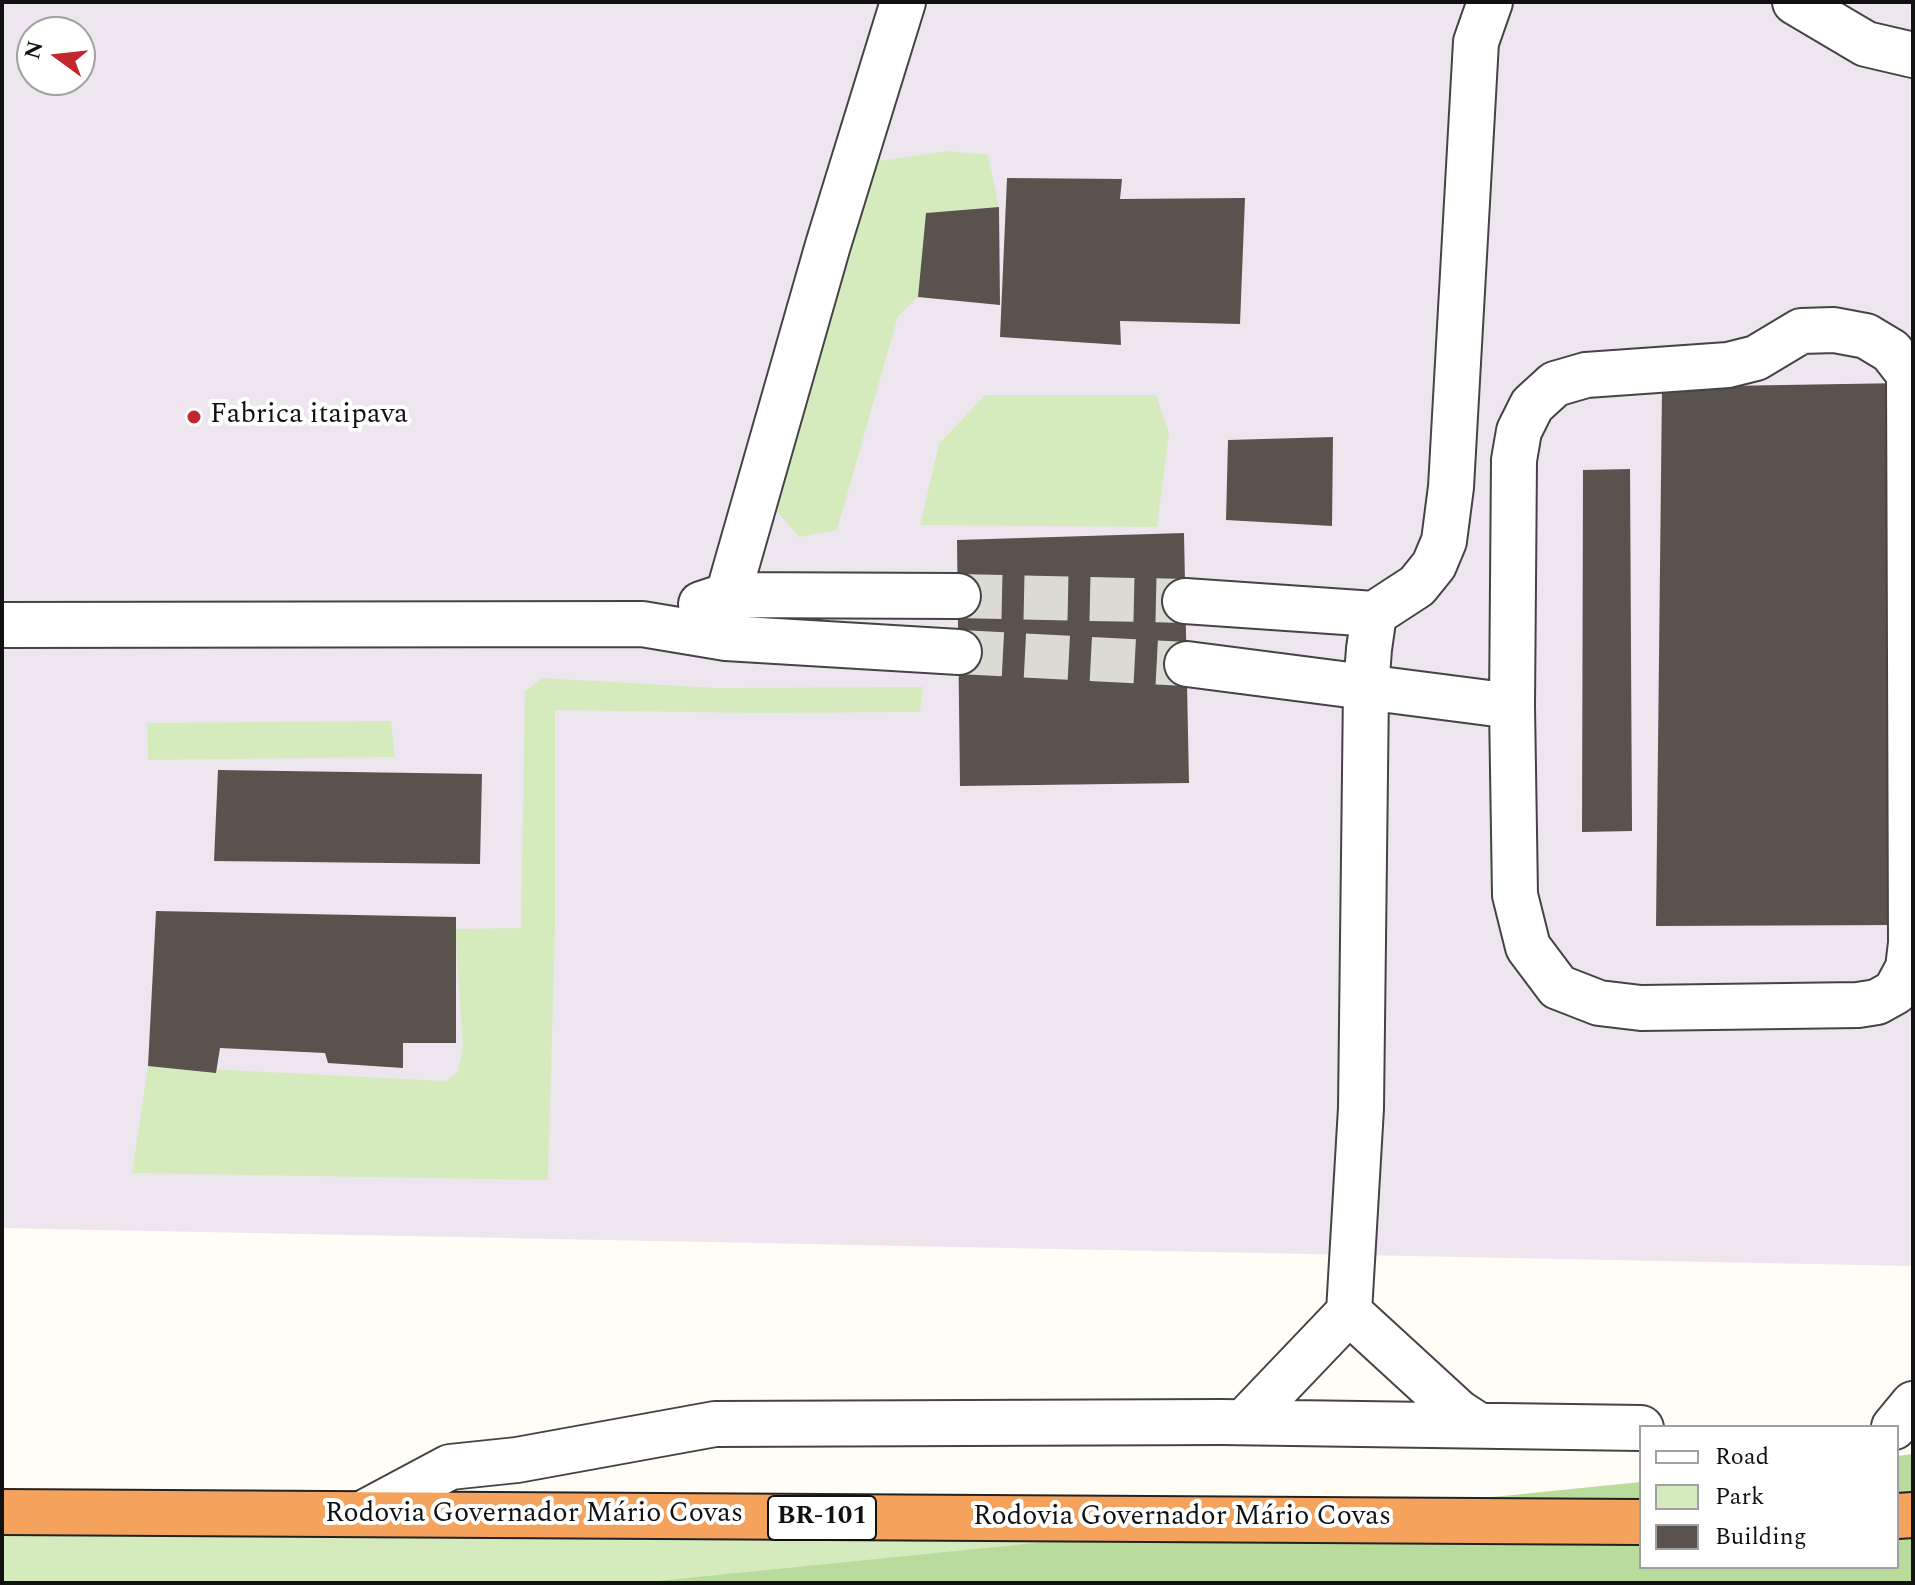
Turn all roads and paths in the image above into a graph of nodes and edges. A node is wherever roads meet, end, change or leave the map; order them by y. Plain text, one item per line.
1 (903, 2) edge
2 (1490, 2) edge
3 (1795, 2) edge
4 (1913, 55) edge
5 (728, 595) junction
6 (958, 596) tunnel mouth
7 (1185, 601) tunnel mouth
8 (1374, 614) junction
9 (642, 624) junction
10 (2, 625) edge
11 (726, 638) junction
12 (959, 652) tunnel mouth
13 (1187, 664) tunnel mouth
14 (1366, 689) junction
15 (1512, 706) junction
16 (1349, 1312) junction
17 (1913, 1404) edge
18 (1244, 1422) junction
19 (1478, 1425) junction
20 (1898, 1425) edge
21 (1639, 1428) edge
22 (2, 1512) edge
23 (362, 1514) junction
24 (1639, 1522) edge

1 - 5 lane
2 - 8 lane
3 - 4 lane
5 - 6 lane
5 - 9 lane
5 - 11 lane
7 - 8 lane
8 - 14 lane
9 - 10 lane
9 - 11 lane
11 - 12 lane
13 - 14 lane
14 - 15 lane
14 - 16 lane
15 - 15 lane
16 - 18 lane
16 - 19 lane
17 - 20 lane
18 - 19 lane
18 - 23 lane
19 - 21 lane
22 - 23 highway, Rodovia Governador Mário Covas / BR-101
23 - 24 highway, Rodovia Governador Mário Covas / BR-101

